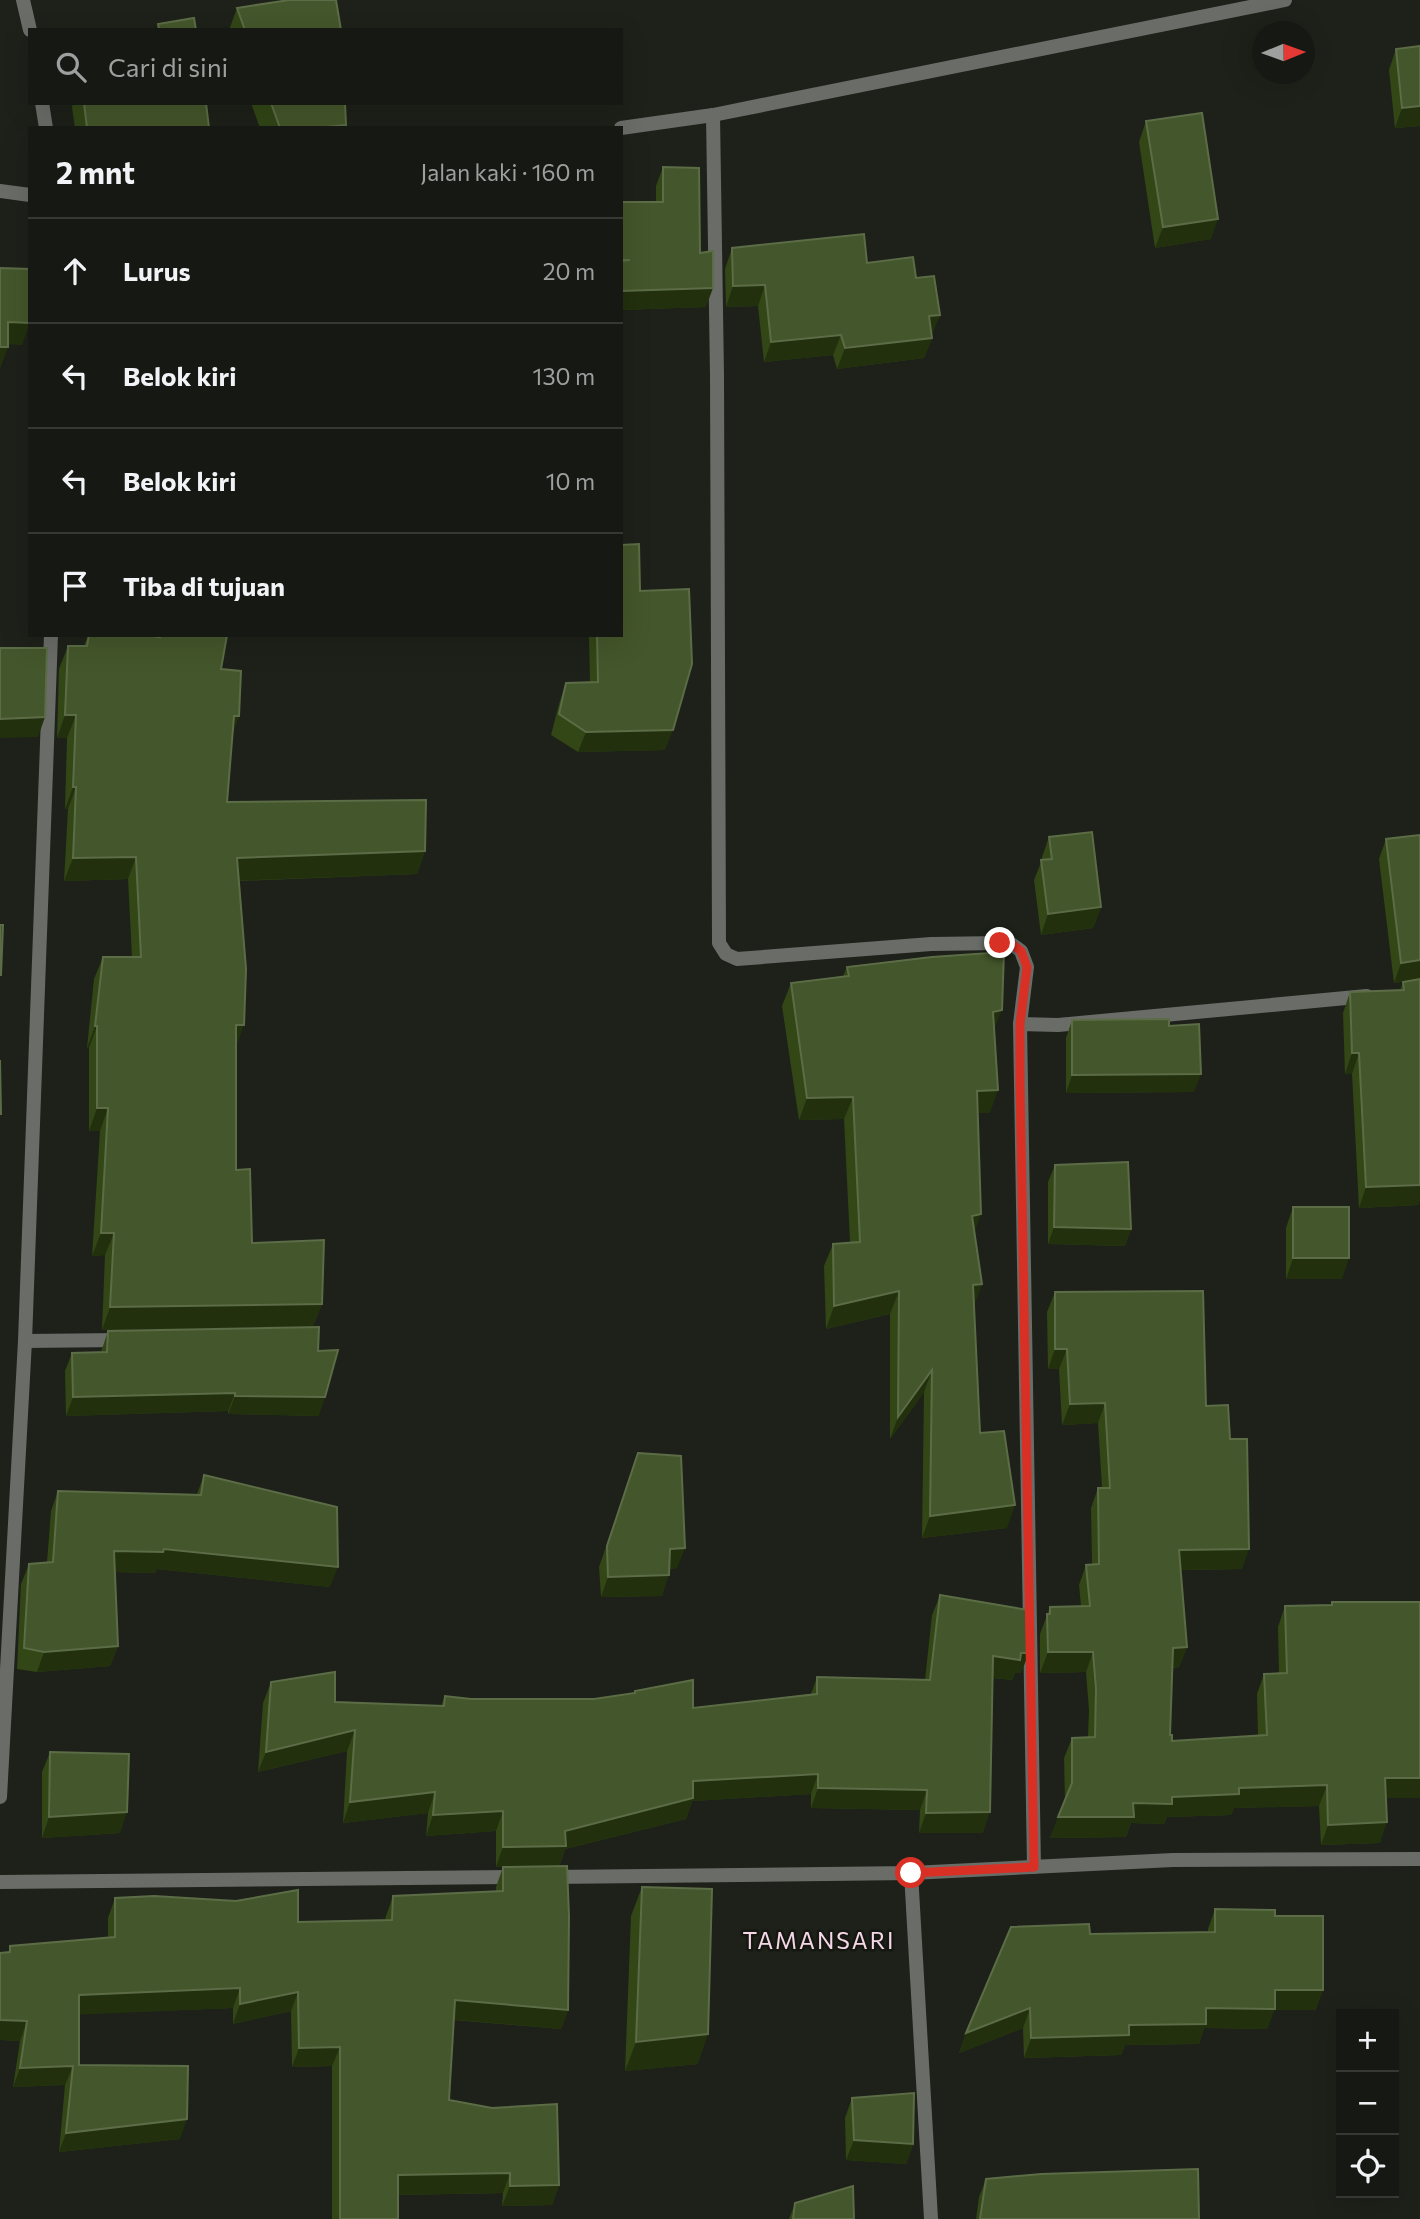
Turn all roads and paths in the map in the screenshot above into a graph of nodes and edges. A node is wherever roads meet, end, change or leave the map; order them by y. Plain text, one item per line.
1 (23, 0) edge
2 (1285, 0) edge
3 (30, 28) edge
4 (42, 105) edge
5 (713, 115) junction
6 (46, 126) edge
7 (623, 128) edge
8 (0, 191) edge
9 (28, 195) edge
10 (51, 637) edge
11 (1380, 995) edge
12 (1020, 1024) junction
13 (136, 1339) edge
14 (25, 1341) junction
15 (0, 1797) edge
16 (1420, 1859) edge
17 (1034, 1867) junction
18 (911, 1873) junction
19 (0, 1882) edge
20 (931, 2219) edge

1 - 3 street
2 - 5 street
4 - 6 street
5 - 7 street
5 - 12 street
8 - 9 street
10 - 14 street
11 - 12 street
12 - 17 street
13 - 14 street
14 - 15 street
16 - 17 street
17 - 18 street
18 - 19 street
18 - 20 street

